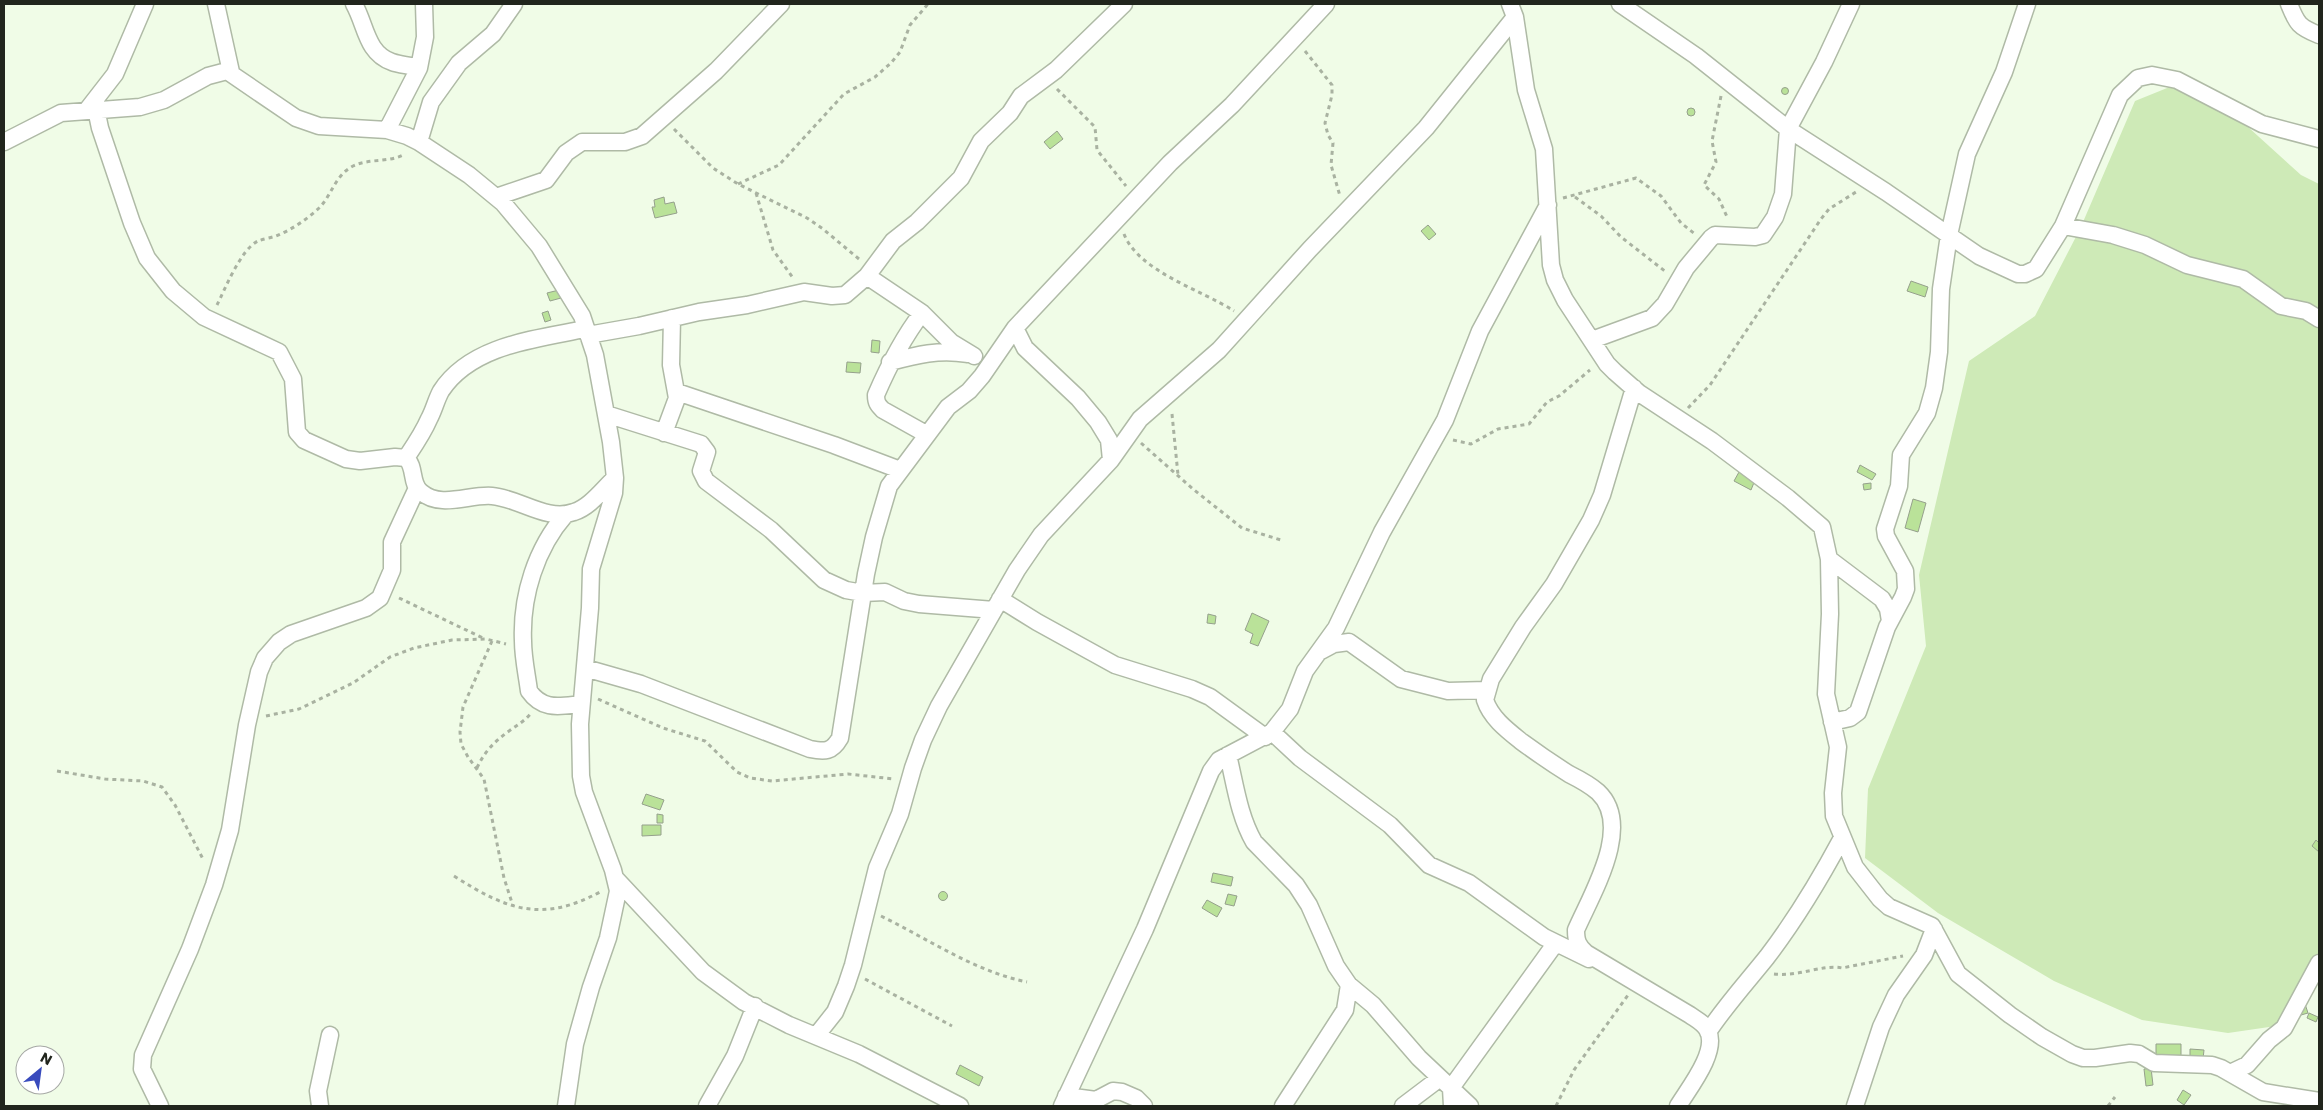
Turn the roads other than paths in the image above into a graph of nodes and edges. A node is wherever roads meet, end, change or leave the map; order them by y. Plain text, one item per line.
1 (145, 4) edge
2 (216, 4) edge
3 (354, 4) edge
4 (424, 4) edge
5 (514, 4) edge
6 (781, 4) edge
7 (1124, 4) edge
8 (1326, 4) edge
9 (1620, 4) edge
10 (1851, 4) edge
11 (2027, 4) edge
12 (2290, 4) edge
13 (1513, 11) edge
14 (2319, 35) edge
15 (419, 68) junction
16 (231, 72) junction
17 (91, 109) junction
18 (1788, 129) junction
19 (388, 130) junction
20 (2319, 139) edge
21 (4, 142) edge
22 (422, 143) junction
23 (496, 197) junction
24 (1548, 203) junction
25 (2063, 226) junction
26 (1949, 235) junction
27 (869, 273) junction
28 (922, 313) junction
29 (672, 318) junction
30 (2319, 318) edge
31 (1015, 328) junction
32 (586, 332) junction
33 (1592, 340) junction
34 (998, 351) junction
35 (974, 356) junction
36 (890, 362) junction
37 (1634, 388) junction
38 (677, 392) junction
39 (606, 414) junction
40 (664, 433) junction
41 (926, 434) junction
42 (406, 458) junction
43 (1110, 460) junction
44 (900, 470) junction
45 (614, 478) junction
46 (417, 488) junction
47 (566, 514) junction
48 (1829, 559) junction
49 (863, 593) junction
50 (997, 604) junction
51 (1890, 621) junction
52 (1317, 654) junction
53 (585, 668) junction
54 (1486, 690) junction
55 (582, 699) junction
56 (1832, 722) junction
57 (1268, 734) junction
58 (1228, 755) junction
59 (1842, 838) junction
60 (616, 881) junction
61 (1934, 929) junction
62 (1555, 944) junction
63 (2319, 963) edge
64 (1608, 966) junction
65 (1349, 985) junction
66 (755, 1006) junction
67 (1708, 1032) junction
68 (330, 1035) dead end
69 (816, 1036) junction
70 (2230, 1073) junction
71 (1446, 1083) junction
72 (1064, 1101) edge
73 (2319, 1101) edge
74 (160, 1106) edge
75 (320, 1106) edge
76 (566, 1106) edge
77 (707, 1106) edge
78 (960, 1106) edge
79 (1144, 1106) edge
80 (1283, 1106) edge
81 (1403, 1106) edge
82 (1452, 1106) edge
83 (1470, 1106) edge
84 (1678, 1106) edge
85 (1855, 1106) edge

1 - 17 street
2 - 16 street
3 - 15 street
4 - 15 street
5 - 22 street
6 - 23 street
7 - 27 street
8 - 31 street
9 - 18 street
10 - 18 street
11 - 26 street
12 - 14 street
13 - 24 street
13 - 43 street
15 - 19 street
16 - 17 street
16 - 19 street
17 - 21 street
17 - 42 street
18 - 26 street
18 - 33 street
19 - 22 street
20 - 25 street
22 - 23 street
23 - 32 street
24 - 33 street
24 - 52 street
25 - 26 street
25 - 30 street
26 - 51 street
27 - 28 street
27 - 29 street
28 - 35 street
28 - 36 street
29 - 32 street
29 - 38 street
31 - 34 street
31 - 43 street
32 - 39 street
32 - 42 street
33 - 37 street
34 - 35 street
34 - 41 street
35 - 36 street
36 - 41 street
37 - 48 street
37 - 54 street
38 - 40 street
38 - 44 street
39 - 40 street
39 - 45 street
40 - 49 street
41 - 44 street
42 - 46 street
43 - 50 street
44 - 49 street
45 - 47 street
45 - 53 street
46 - 47 street
46 - 74 street
47 - 55 street
48 - 51 street
48 - 56 street
49 - 50 street
49 - 53 street
50 - 57 street
50 - 69 street
51 - 56 street
52 - 54 street
52 - 57 street
53 - 55 street
54 - 64 street
55 - 60 street
56 - 59 street
57 - 58 street
57 - 62 street
58 - 65 street
58 - 72 street
59 - 61 street
59 - 67 street
60 - 66 street
60 - 76 street
61 - 70 street
61 - 85 street
62 - 64 street
62 - 71 street
63 - 70 street
64 - 67 street
65 - 71 street
65 - 80 street
66 - 69 street
66 - 77 street
67 - 84 street
68 - 75 street
69 - 78 street
70 - 73 street
71 - 81 street
71 - 82 street
71 - 83 street
72 - 79 street

